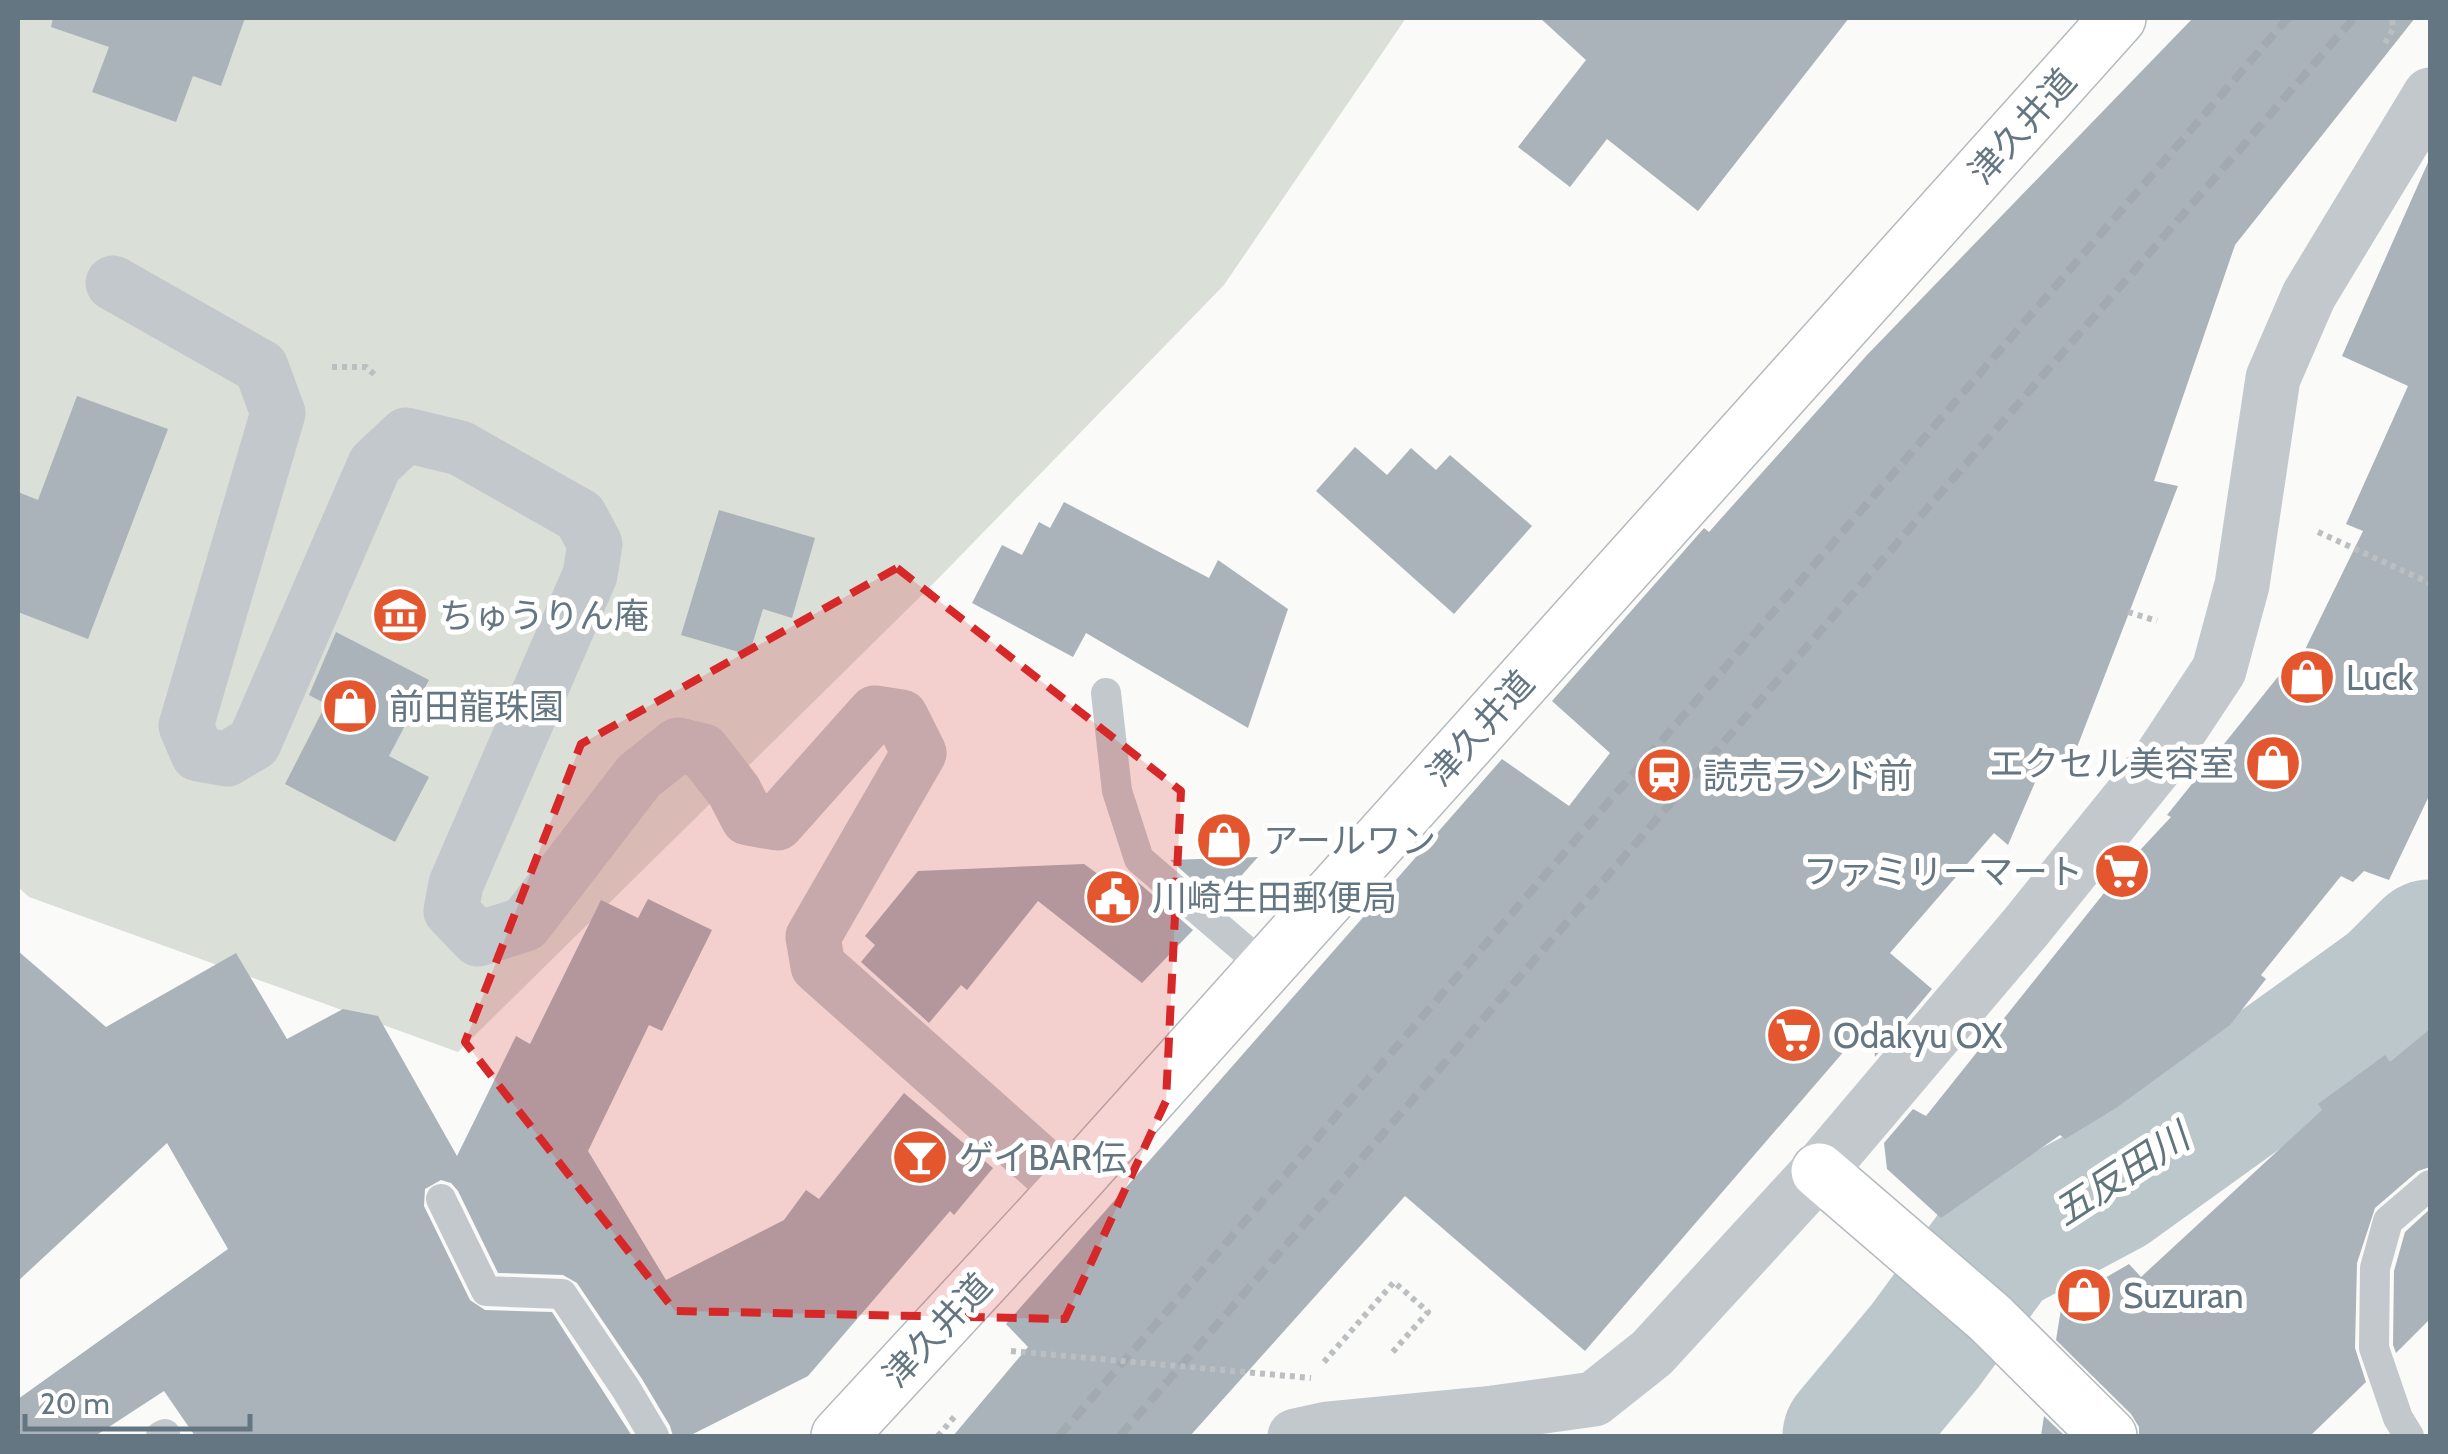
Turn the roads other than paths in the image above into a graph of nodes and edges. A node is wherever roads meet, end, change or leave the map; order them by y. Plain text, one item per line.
1 (2118, 18) edge
2 (2430, 94) edge
3 (113, 284) dead end
4 (1106, 693) dead end
5 (1265, 967) junction
6 (1819, 1171) junction
7 (2430, 1185) edge
8 (1068, 1188) junction
9 (441, 1200) dead end
10 (1594, 1418) edge
11 (654, 1436) edge
12 (839, 1436) edge
13 (1294, 1436) edge
14 (2109, 1436) edge
15 (2409, 1436) edge

1 - 5 main road, 津久井道
2 - 6 street
3 - 8 street
4 - 5 lane
5 - 8 main road, 津久井道
6 - 10 street
6 - 14 main road
7 - 15 lane
8 - 12 main road, 津久井道
9 - 11 lane
10 - 13 street

